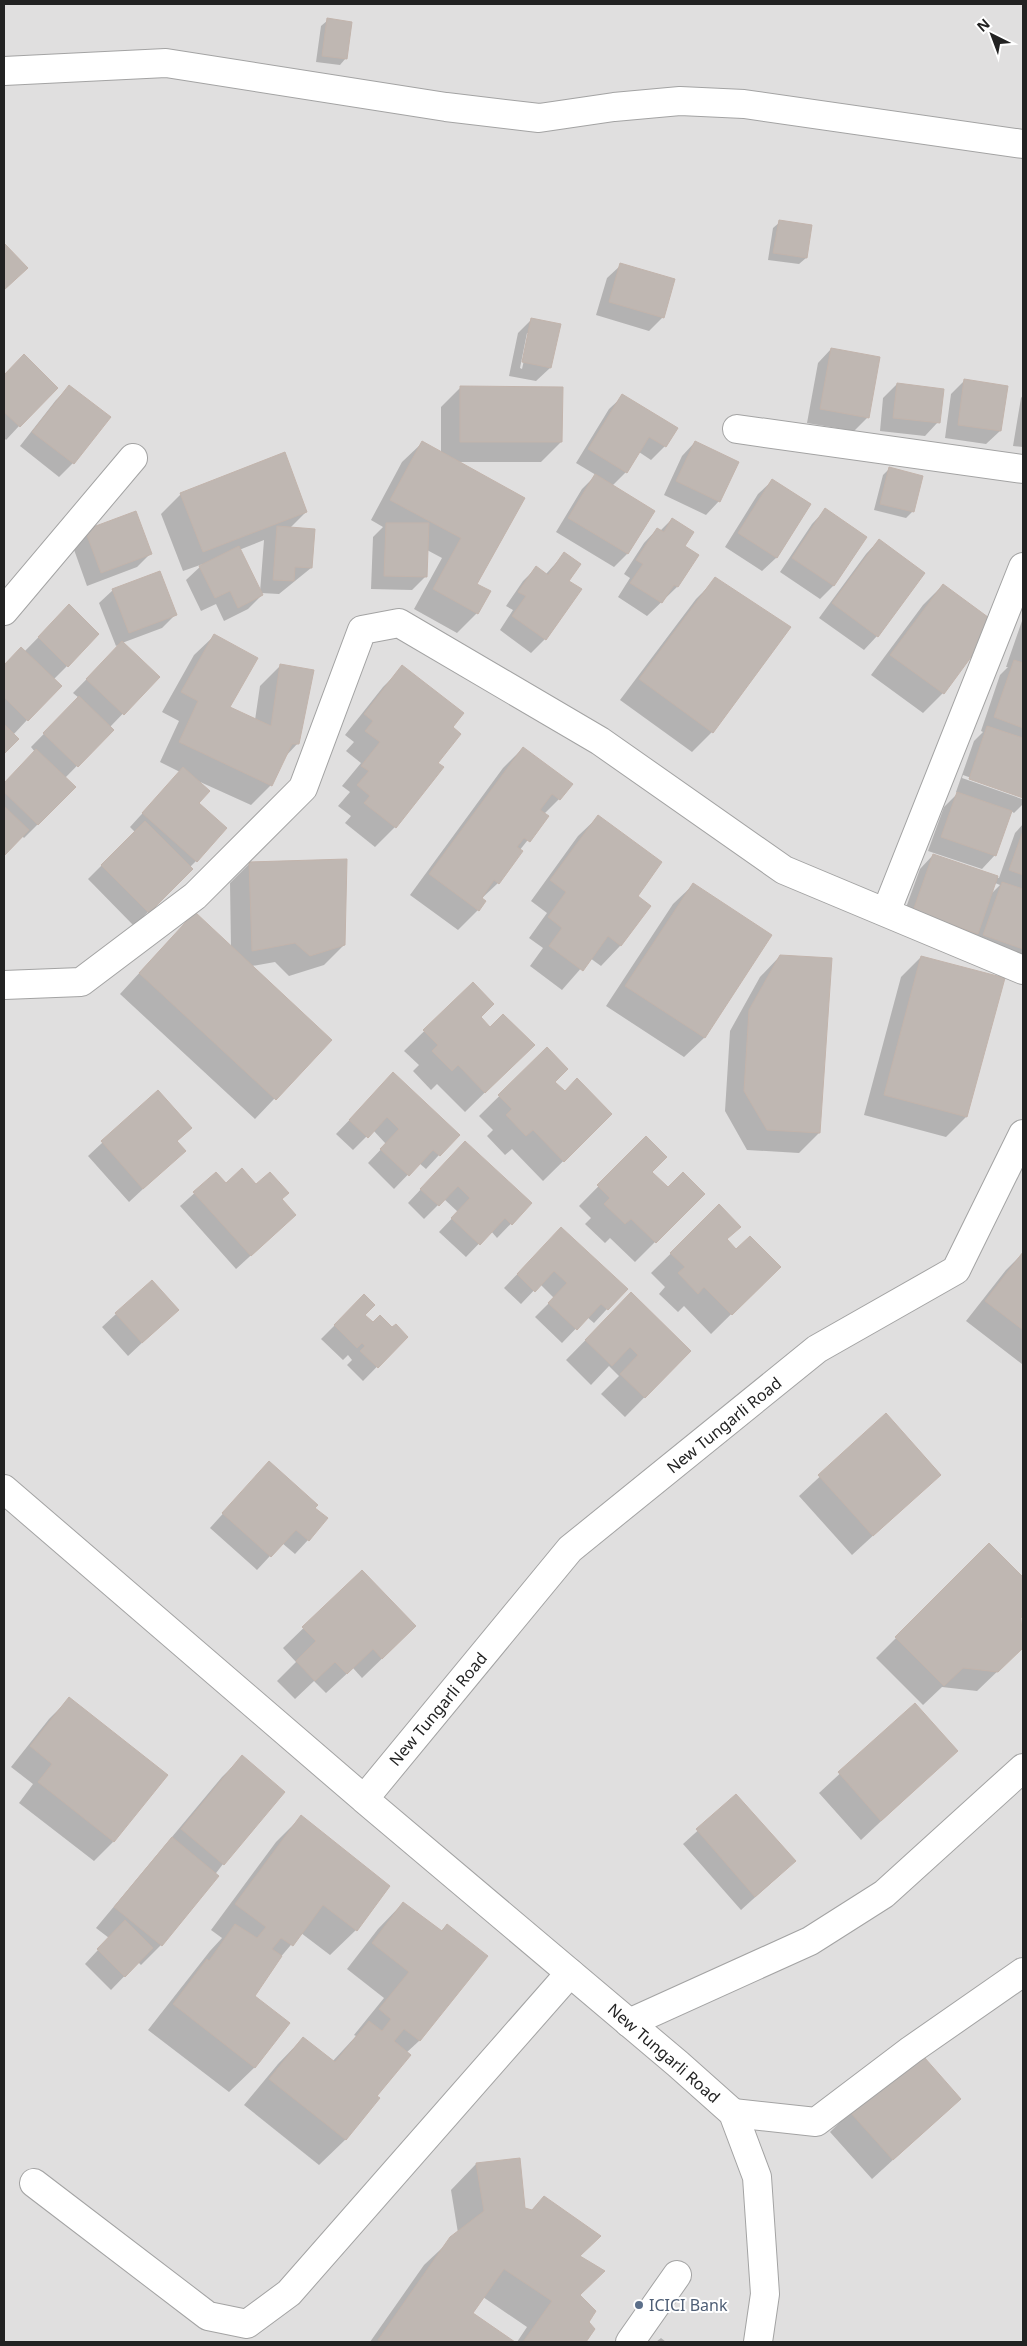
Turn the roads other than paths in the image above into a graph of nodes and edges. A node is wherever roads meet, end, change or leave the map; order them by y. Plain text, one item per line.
1 (4, 71) edge
2 (1023, 144) edge
3 (737, 429) dead end
4 (132, 458) dead end
5 (1023, 469) edge
6 (1023, 567) edge
7 (4, 611) edge
8 (886, 912) junction
9 (1023, 970) edge
10 (4, 985) edge
11 (1023, 1134) edge
12 (4, 1489) edge
13 (1023, 1768) edge
14 (364, 1799) junction
15 (1023, 1972) edge
16 (570, 1973) junction
17 (629, 2023) junction
18 (733, 2113) junction
19 (34, 2183) dead end
20 (677, 2275) dead end
21 (630, 2342) edge
22 (758, 2342) edge

1 - 2 street
3 - 5 street
4 - 7 street
6 - 8 street
8 - 9 street
8 - 10 street
11 - 14 street, New Tungarli Road
12 - 14 street
13 - 17 street
14 - 16 street, New Tungarli Road
15 - 18 street
16 - 17 street, New Tungarli Road
16 - 19 street
17 - 18 street, New Tungarli Road
18 - 22 street, New Tungarli Road
20 - 21 street

